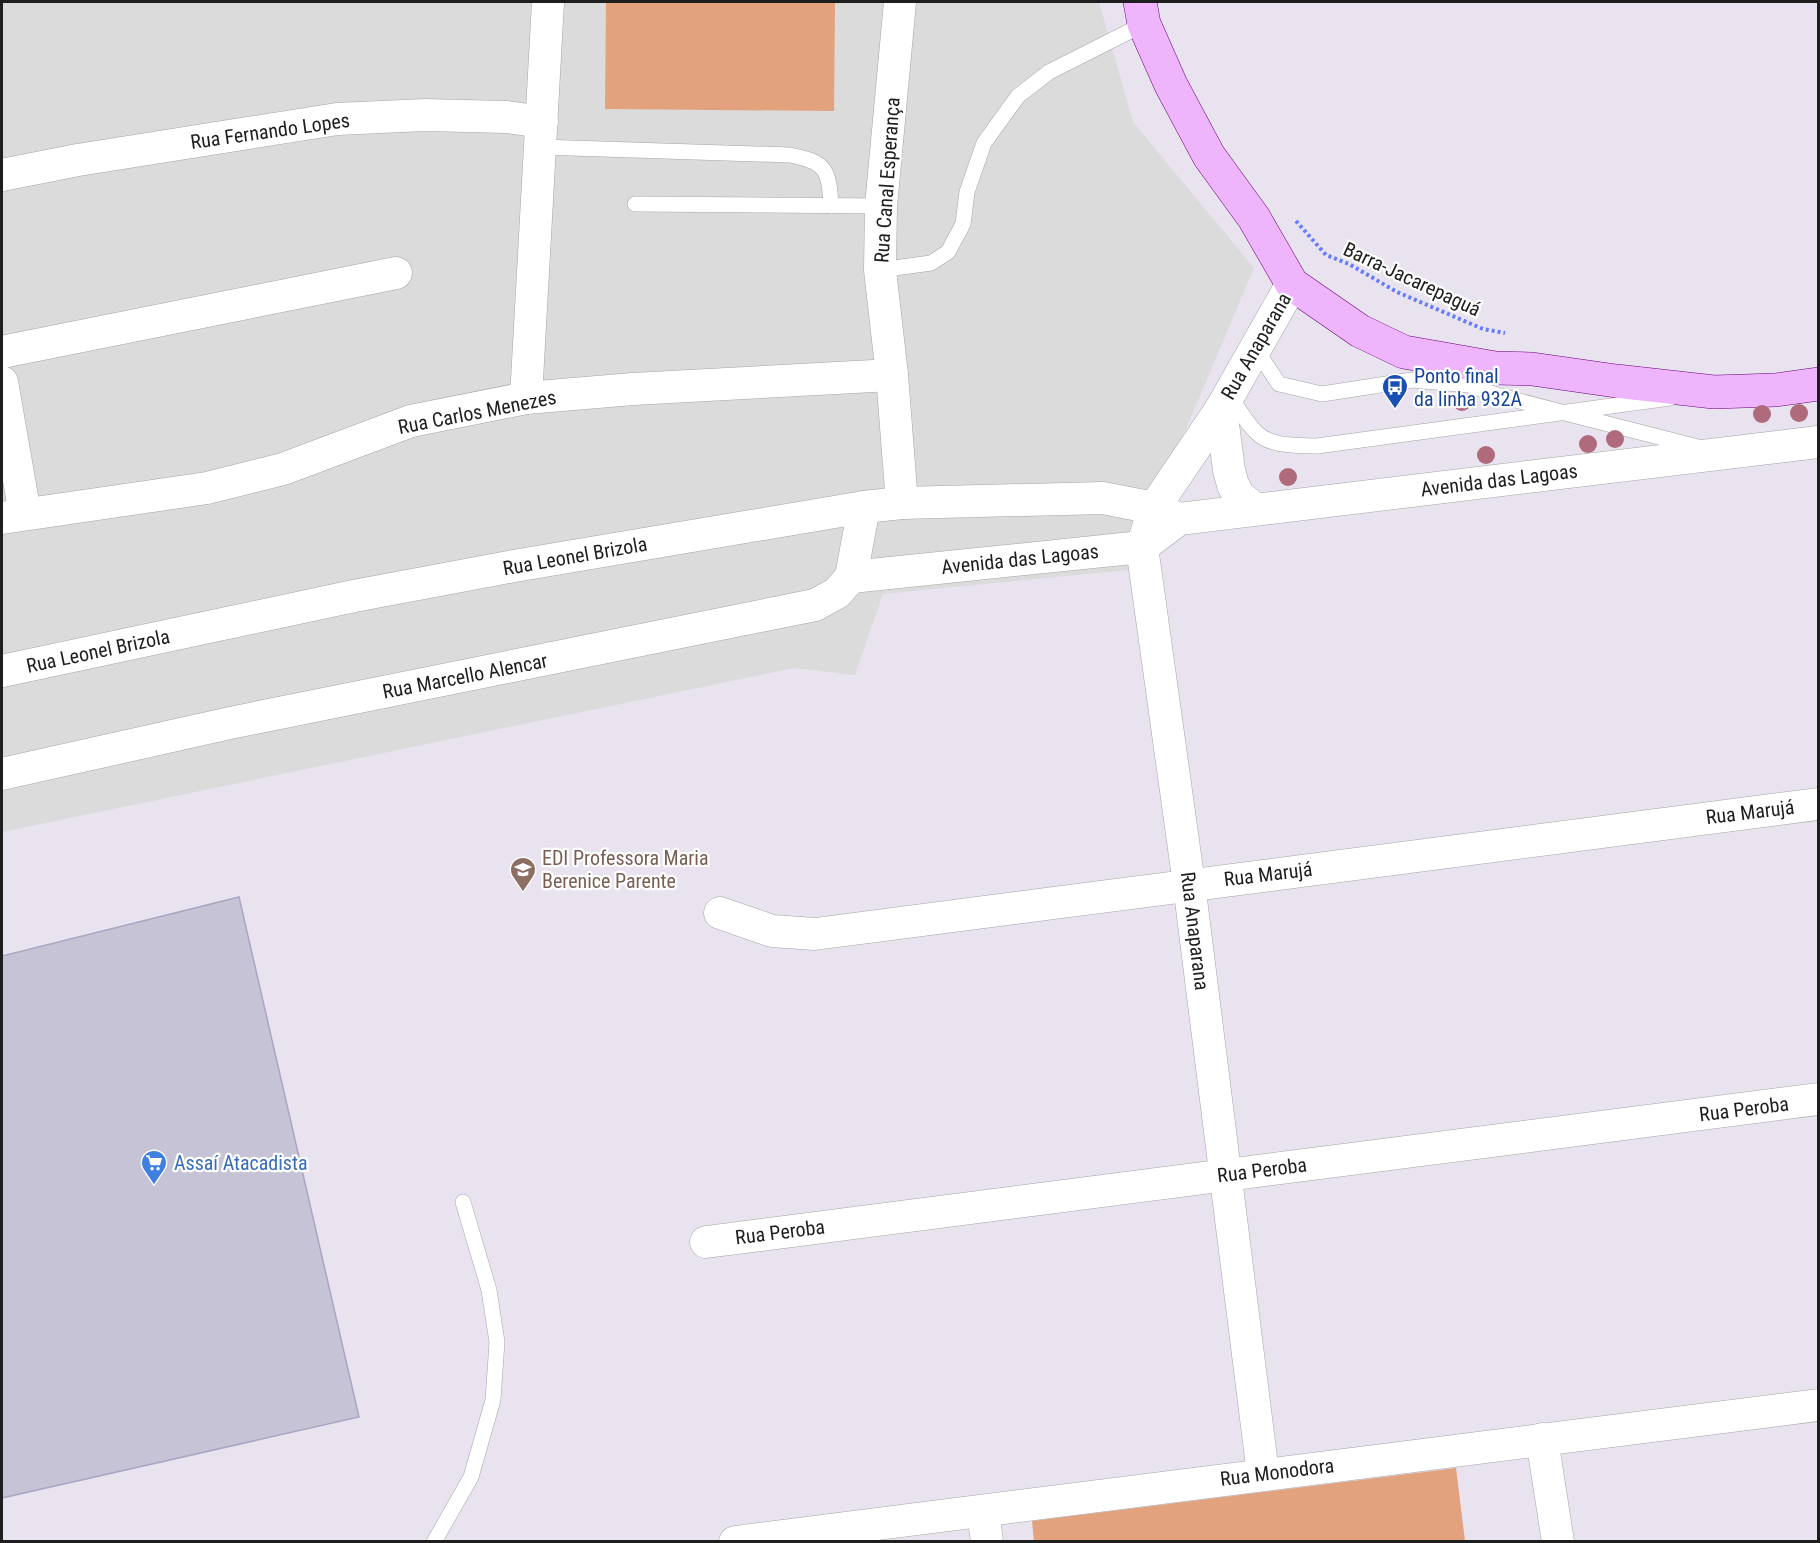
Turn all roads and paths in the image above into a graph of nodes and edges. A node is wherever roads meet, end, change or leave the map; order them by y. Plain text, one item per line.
1 (548, 2) edge
2 (900, 2) edge
3 (1142, 13) edge
4 (541, 134) junction
5 (2, 175) edge
6 (635, 204) dead end
7 (831, 206) junction
8 (882, 206) junction
9 (1296, 220) dead end
10 (880, 270) junction
11 (396, 273) dead end
12 (1292, 284) junction
13 (1516, 335) dead end
14 (1255, 348) junction
15 (2, 352) edge
16 (892, 375) junction
17 (2, 382) edge
18 (1818, 384) edge
19 (1714, 392) junction
20 (526, 398) junction
21 (1225, 401) junction
22 (1565, 413) junction
23 (1818, 442) edge
24 (1725, 453) junction
25 (902, 503) junction
26 (864, 507) junction
27 (1255, 508) junction
28 (1167, 513) junction
29 (14, 516) edge
30 (1142, 547) junction
31 (851, 577) junction
32 (2, 671) edge
33 (2, 774) edge
34 (1818, 804) edge
35 (1189, 884) junction
36 (720, 913) dead end
37 (1818, 1099) edge
38 (1225, 1175) junction
39 (463, 1202) dead end
40 (706, 1242) dead end
41 (1818, 1405) edge
42 (1542, 1439) junction
43 (1263, 1474) junction
44 (985, 1526) edge
45 (434, 1542) edge
46 (735, 1542) edge
47 (1558, 1542) edge

1 - 4 street
2 - 8 street, Rua Canal Esperança
3 - 10 lane
3 - 12 main road
4 - 5 street, Rua Fernando Lopes
4 - 7 lane
4 - 20 street
6 - 7 lane
7 - 8 lane
8 - 10 street, Rua Canal Esperança
9 - 13 path, Barra-Jacarepaguá
10 - 16 street, Rua Canal Esperança
11 - 15 street
12 - 14 street, Rua Anaparana
12 - 19 main road
14 - 21 street, Rua Anaparana
14 - 22 lane
16 - 20 street, Rua Carlos Menezes
16 - 25 street, Rua Canal Esperança
17 - 29 street
18 - 19 main road
19 - 22 lane
20 - 29 street, Rua Carlos Menezes
21 - 22 lane
21 - 27 street, Rua Anaparana
21 - 28 street, Rua Anaparana
22 - 24 lane
23 - 24 street, Avenida das Lagoas
24 - 27 street, Avenida das Lagoas
25 - 26 street, Rua Leonel Brizola
25 - 28 street, Rua Leonel Brizola
26 - 31 street
26 - 32 street, Rua Leonel Brizola
27 - 28 street, Avenida das Lagoas
28 - 30 street, Avenida das Lagoas
30 - 31 street, Avenida das Lagoas
30 - 35 street, Rua Anaparana
31 - 33 street, Rua Marcello Alencar
34 - 35 street, Rua Marujá
35 - 36 street, Rua Marujá
35 - 38 street, Rua Anaparana
37 - 38 street, Rua Peroba
38 - 40 street, Rua Peroba
38 - 43 street, Rua Anaparana
39 - 45 lane
41 - 42 street, Rua Monodora
42 - 43 street, Rua Monodora
42 - 47 street
43 - 44 street, Rua Monodora
44 - 46 street, Rua Monodora

